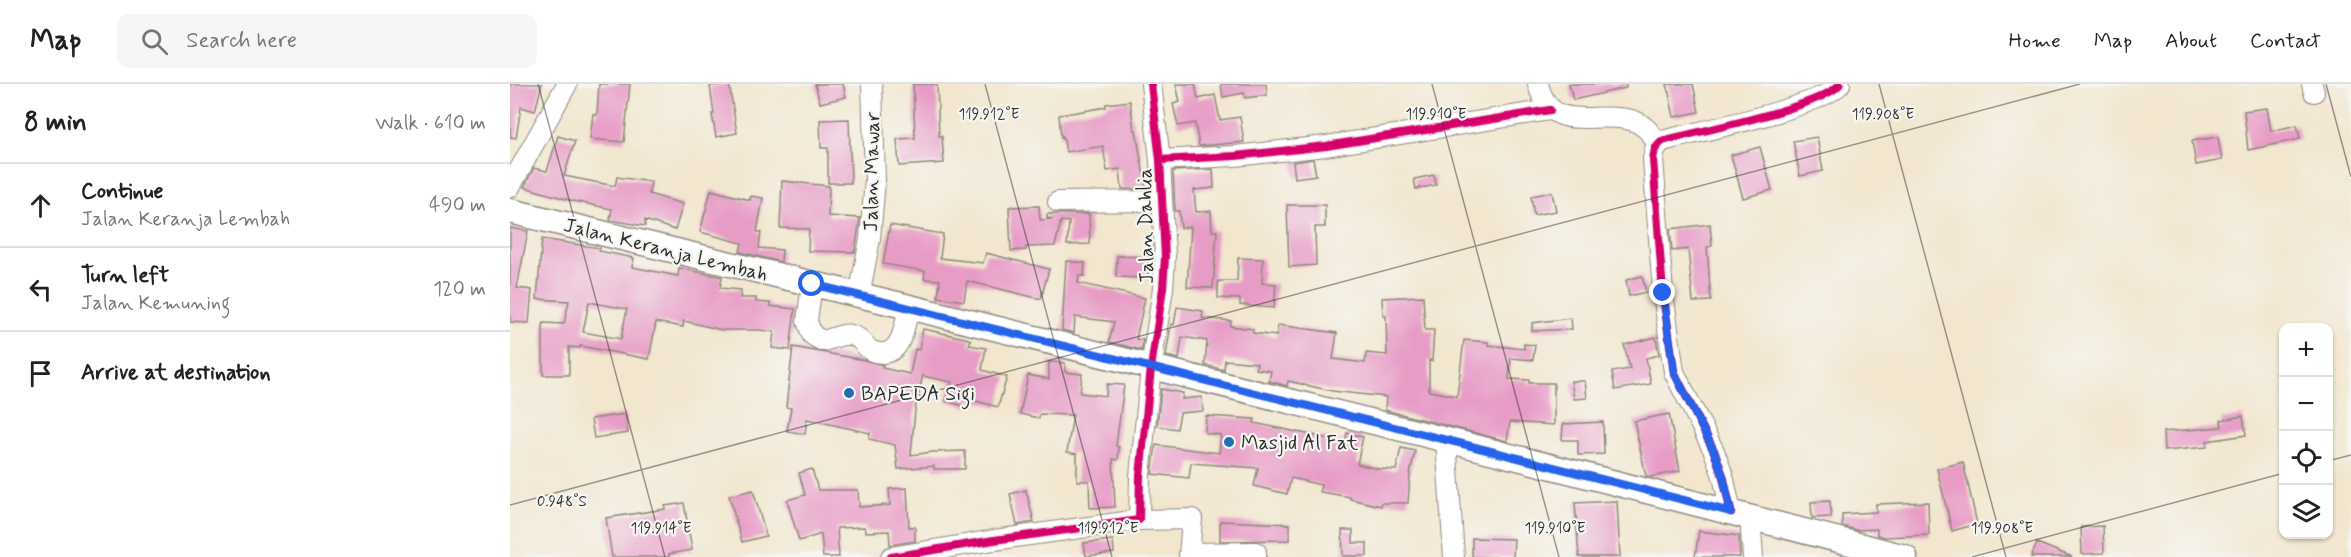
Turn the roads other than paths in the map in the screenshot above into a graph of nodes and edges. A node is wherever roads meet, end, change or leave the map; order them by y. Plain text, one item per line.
1 (567, 84) edge
2 (872, 84) edge
3 (1151, 84) edge
4 (1538, 84) edge
5 (1840, 84) edge
6 (1550, 110) junction
7 (1658, 144) junction
8 (1160, 160) junction
9 (510, 187) edge
10 (1161, 201) junction
11 (1058, 202) dead end
12 (510, 211) edge
13 (812, 284) junction
14 (859, 296) junction
15 (909, 307) junction
16 (1151, 368) junction
17 (1446, 440) junction
18 (1740, 514) junction
19 (1139, 520) junction
20 (1189, 555) edge
21 (891, 557) edge
22 (1256, 557) edge
23 (1454, 557) edge
24 (1753, 557) edge
25 (1905, 557) edge

1 - 9 street
2 - 14 street, Jalan Mawar
3 - 8 street, Jalan Dahlia
4 - 6 street
5 - 7 street
6 - 7 street
6 - 8 street
7 - 18 street
8 - 10 street, Jalan Dahlia
10 - 11 street
10 - 16 street, Jalan Dahlia
12 - 13 main road, Jalan Keranja Lembah
13 - 14 main road, Jalan Keranja Lembah
13 - 15 street
14 - 15 main road, Jalan Keranja Lembah
15 - 16 main road, Jalan Keranja Lembah
16 - 17 main road, Jalan Keranja Lembah
16 - 19 street, Jalan Dahlia
17 - 18 main road, Jalan Keranja Lembah
17 - 23 street
18 - 24 street
18 - 25 main road, Jalan Keranja Lembah
19 - 20 street
19 - 21 street
20 - 22 street

